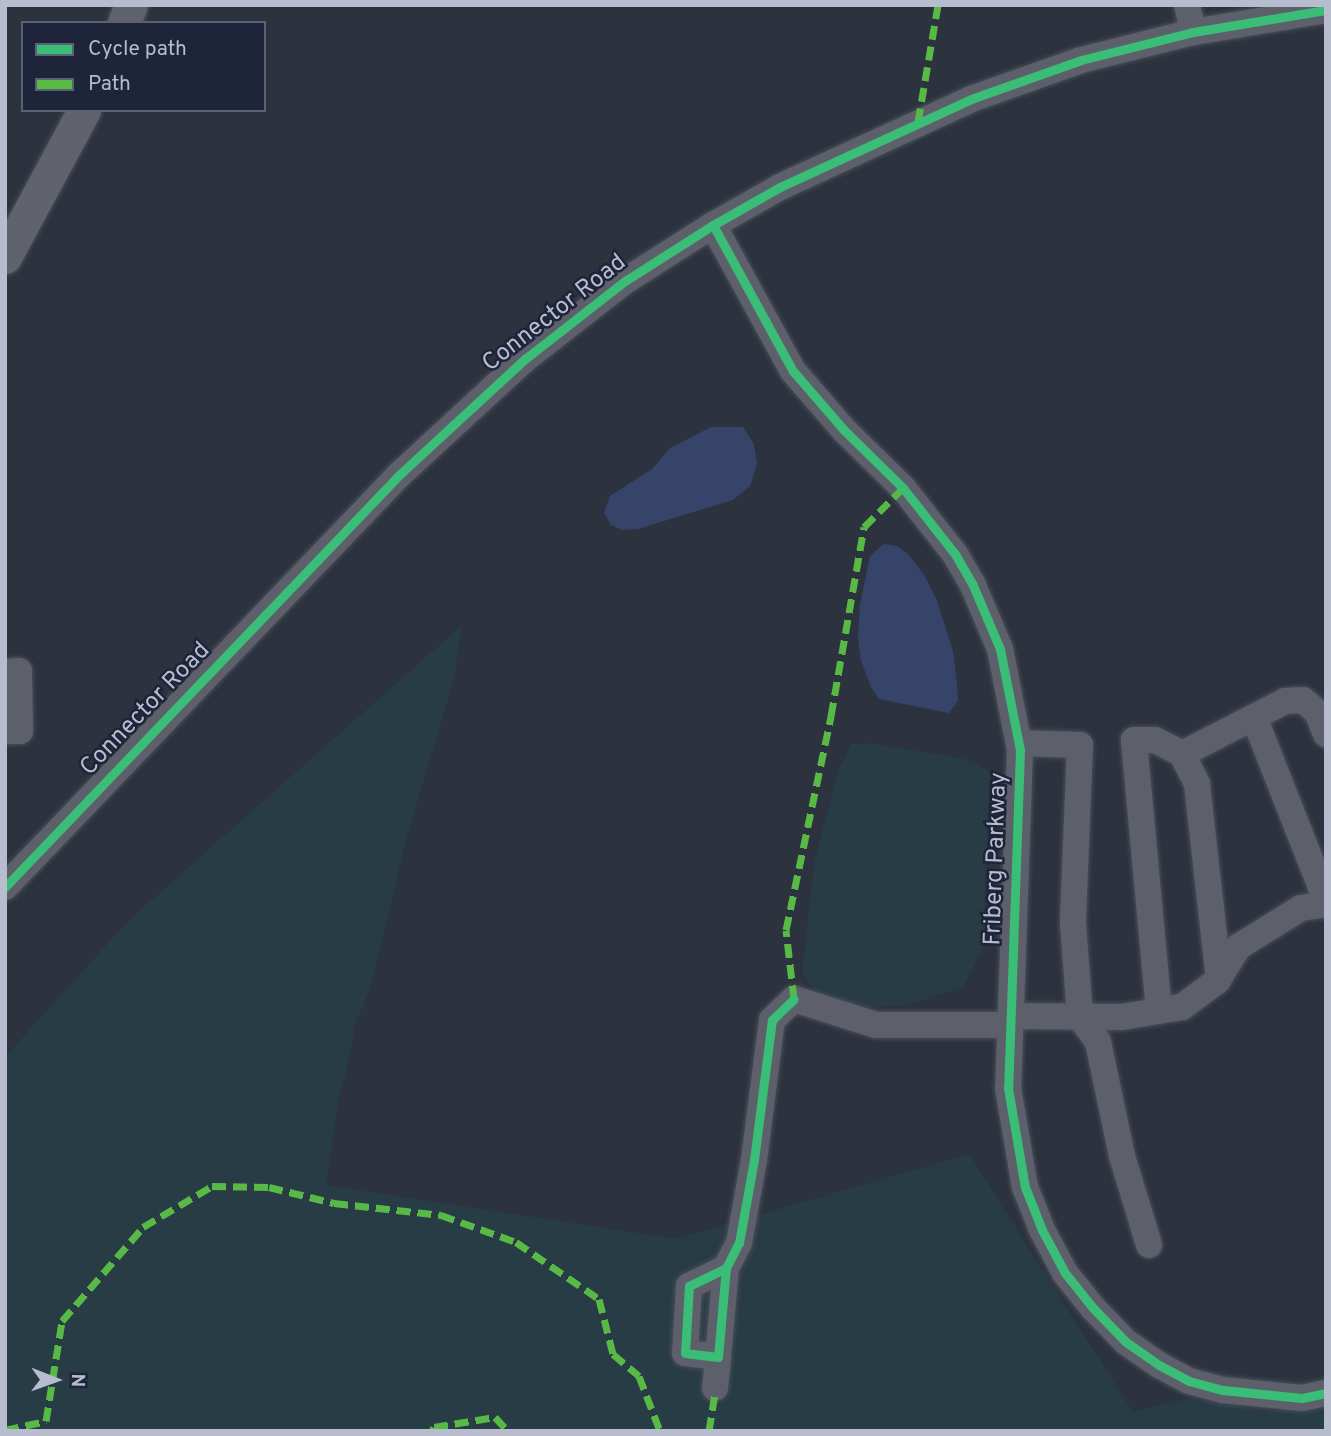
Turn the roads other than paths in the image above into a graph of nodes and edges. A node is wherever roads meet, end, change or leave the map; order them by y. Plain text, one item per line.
1 (1187, 5) edge
2 (1326, 10) edge
3 (1193, 32) junction
4 (84, 112) edge
5 (713, 225) junction
6 (5, 257) edge
7 (5, 672) edge
8 (1254, 717) junction
9 (5, 732) edge
10 (1326, 734) edge
11 (1019, 743) junction
12 (1182, 754) junction
13 (5, 887) edge
14 (1326, 902) edge
15 (1219, 979) junction
16 (1159, 1011) junction
17 (1080, 1017) junction
18 (1011, 1021) junction
19 (1149, 1245) dead end
20 (726, 1268) junction
21 (718, 1357) junction
22 (715, 1388) dead end
23 (1326, 1393) edge

1 - 3 street
2 - 3 street, Connector Road
3 - 5 street, Connector Road
4 - 6 main road
5 - 11 street, Friberg Parkway
5 - 13 street, Connector Road
7 - 9 street
8 - 10 street
8 - 12 street
8 - 14 street
11 - 17 street
11 - 18 street, Friberg Parkway
12 - 15 street
12 - 16 street
14 - 15 street
15 - 16 street
16 - 17 street
17 - 18 street
17 - 19 street
18 - 20 street
18 - 23 street, Friberg Parkway
20 - 21 street
20 - 21 street
21 - 22 street

